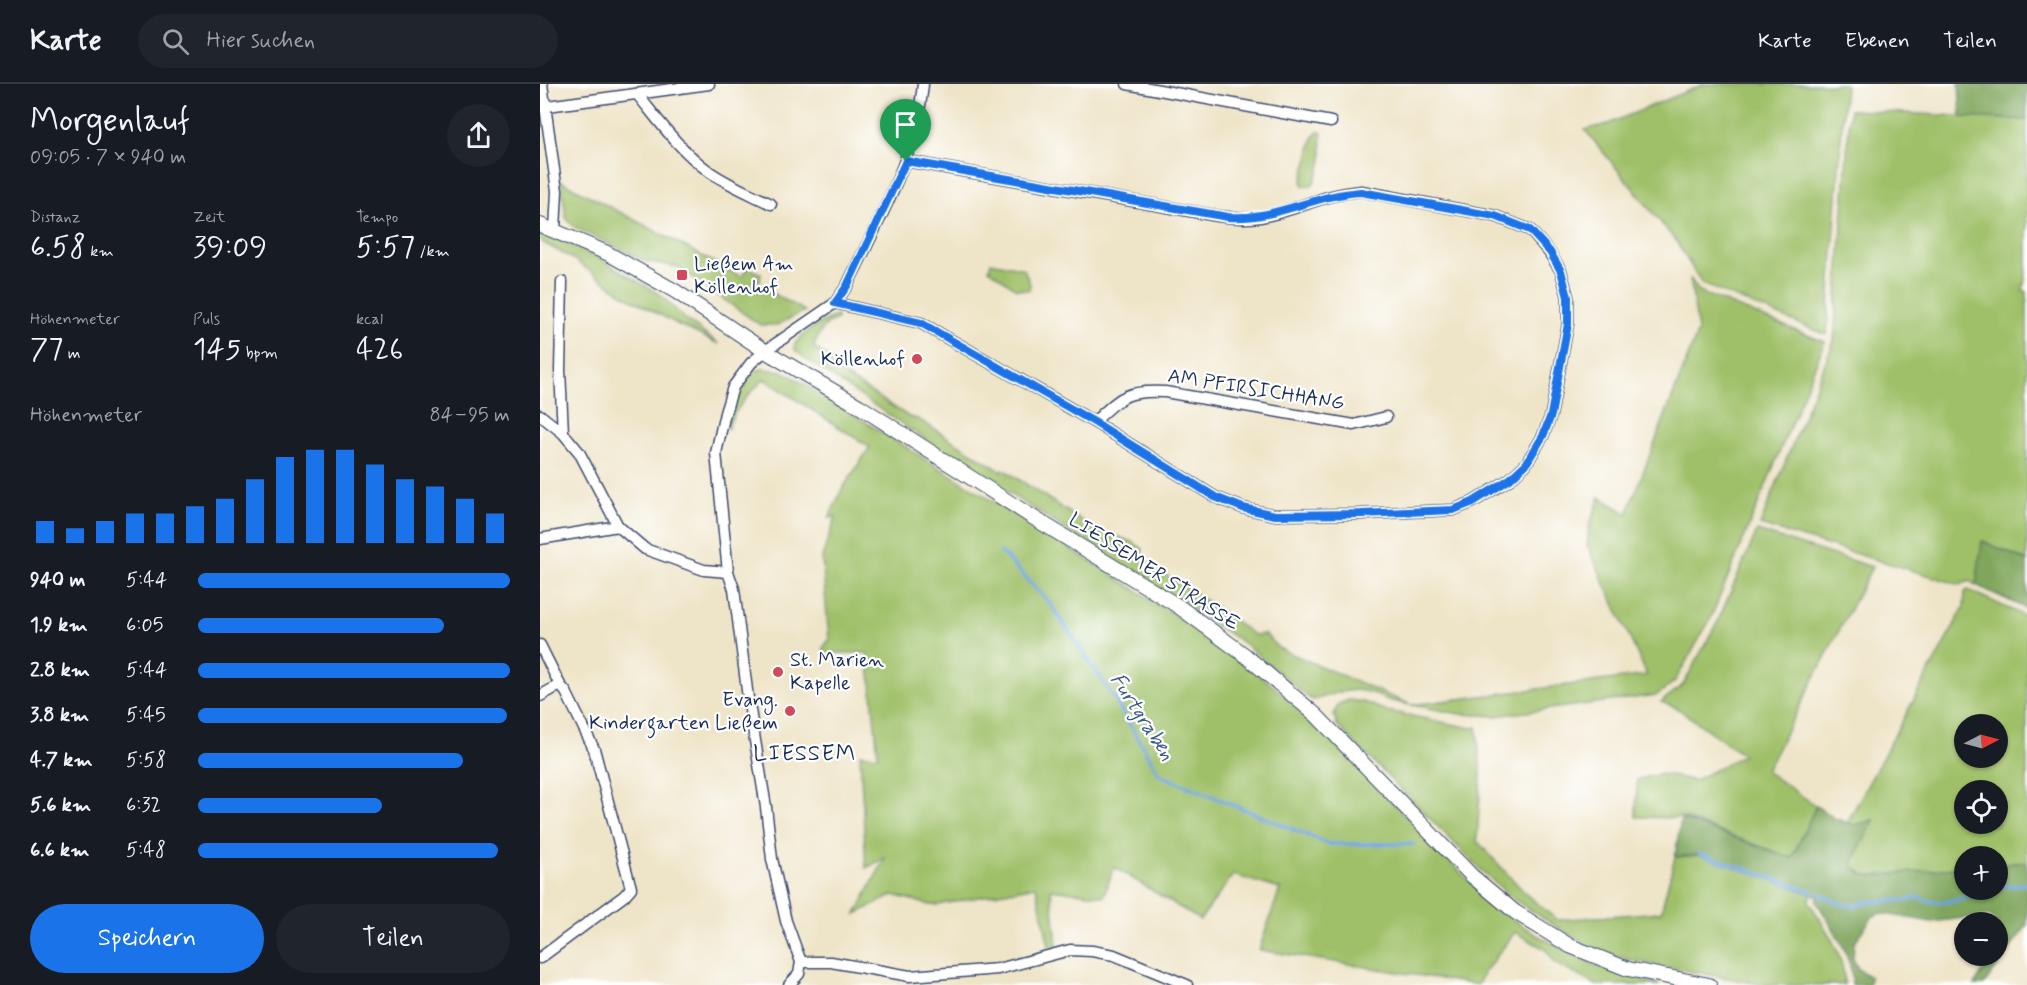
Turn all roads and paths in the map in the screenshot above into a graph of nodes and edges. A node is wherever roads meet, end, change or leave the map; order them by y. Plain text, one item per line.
1 (542, 84) edge
2 (709, 84) edge
3 (923, 84) edge
4 (1127, 84) edge
5 (637, 94) junction
6 (543, 107) edge
7 (1331, 122) dead end
8 (906, 161) junction
9 (771, 204) dead end
10 (540, 225) edge
11 (555, 230) junction
12 (562, 282) dead end
13 (835, 303) junction
14 (765, 351) junction
15 (540, 415) edge
16 (1386, 417) dead end
17 (1094, 422) junction
18 (563, 433) junction
19 (618, 526) junction
20 (540, 539) edge
21 (728, 572) junction
22 (540, 645) edge
23 (560, 686) junction
24 (540, 696) edge
25 (540, 958) edge
26 (801, 962) junction
27 (911, 980) edge
28 (789, 985) edge
29 (1186, 985) edge
30 (1709, 985) edge

1 - 6 street
2 - 5 street
3 - 8 street
4 - 7 street
5 - 6 street
5 - 9 street
6 - 11 street
8 - 13 street
8 - 17 street
10 - 11 street, LIESSEMER STRASSE
11 - 14 street, LIESSEMER STRASSE
12 - 18 street
13 - 14 street
13 - 17 street
14 - 21 street
14 - 30 street, LIESSEMER STRASSE
15 - 18 street
16 - 17 street, AM PFIRSICHHANG
18 - 19 street
19 - 20 street
19 - 21 street
21 - 26 street
22 - 23 street
23 - 24 street
23 - 25 street
26 - 27 street
26 - 28 street
27 - 29 street

